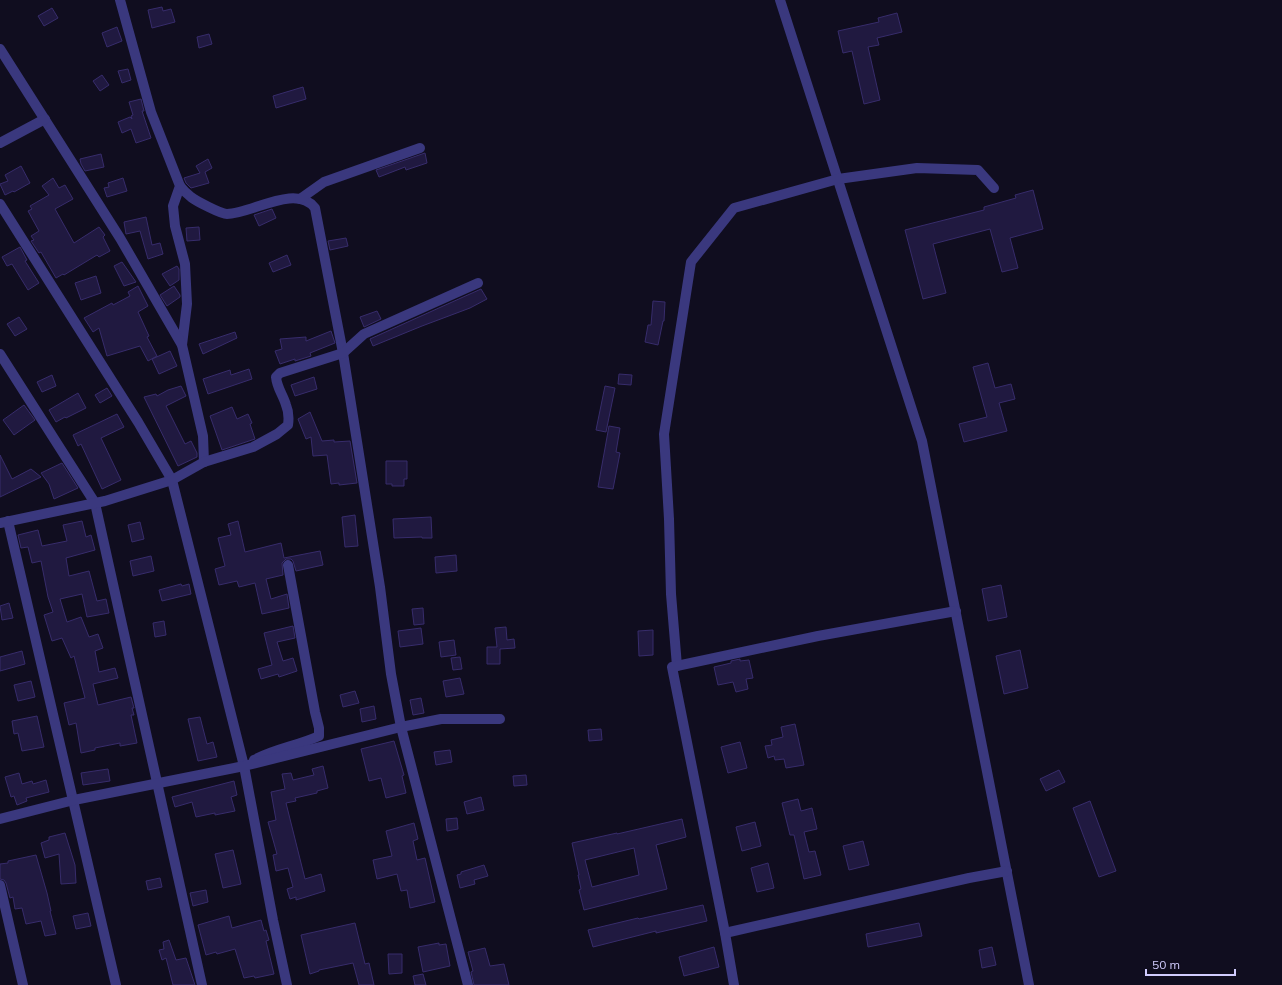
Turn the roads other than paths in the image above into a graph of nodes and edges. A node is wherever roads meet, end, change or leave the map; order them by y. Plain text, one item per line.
1 (120, 0) edge
2 (780, 0) edge
3 (0, 49) edge
4 (45, 119) junction
5 (0, 143) edge
6 (420, 148) dead end
7 (838, 179) junction
8 (180, 186) junction
9 (994, 188) dead end
10 (300, 199) junction
11 (0, 204) edge
12 (478, 283) dead end
13 (182, 345) junction
14 (0, 354) edge
15 (343, 354) junction
16 (204, 462) junction
17 (172, 480) junction
18 (96, 502) junction
19 (4, 522) edge
20 (288, 565) dead end
21 (956, 611) junction
22 (677, 666) junction
23 (500, 719) dead end
24 (401, 727) junction
25 (244, 766) junction
26 (157, 783) junction
27 (74, 800) junction
28 (0, 819) edge
29 (1007, 871) junction
30 (0, 885) edge
31 (725, 933) junction
32 (23, 985) edge
33 (116, 985) edge
34 (202, 985) edge
35 (287, 985) edge
36 (468, 985) edge
37 (734, 985) edge
38 (1029, 985) edge

1 - 8 street
2 - 7 street
3 - 4 street
4 - 5 street
4 - 13 street
6 - 10 street
7 - 9 street
7 - 21 street
7 - 22 street
8 - 10 street
8 - 13 street
10 - 15 street
11 - 17 street
12 - 15 street
13 - 16 street
14 - 18 street
15 - 16 street
15 - 24 street
16 - 17 street
17 - 18 street
17 - 25 street
18 - 19 street
18 - 26 street
19 - 27 street
20 - 25 street
21 - 22 street
21 - 29 street
22 - 31 street
23 - 24 street
24 - 25 street
24 - 36 street
25 - 26 street
25 - 35 street
26 - 27 street
26 - 34 street
27 - 28 street
27 - 33 street
29 - 31 street
29 - 38 street
30 - 32 street
31 - 37 street

